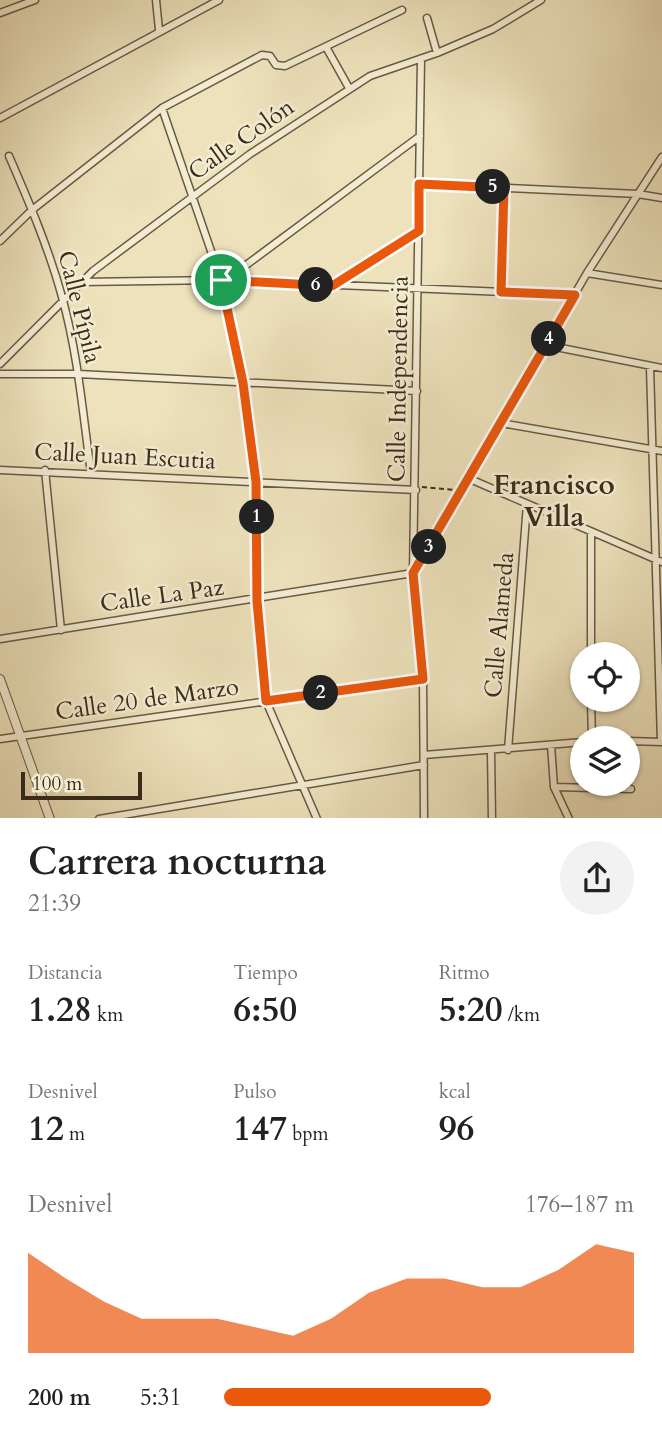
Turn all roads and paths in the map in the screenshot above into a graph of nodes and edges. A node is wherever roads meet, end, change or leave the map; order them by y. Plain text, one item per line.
1 (35, 0) edge
2 (156, 0) edge
3 (219, 0) edge
4 (520, 0) edge
5 (541, 0) edge
6 (402, 10) dead end
7 (524, 10) junction
8 (0, 13) edge
9 (427, 18) dead end
10 (159, 30) junction
11 (326, 47) junction
12 (437, 53) junction
13 (421, 58) junction
14 (349, 88) junction
15 (162, 108) junction
16 (0, 118) edge
17 (420, 136) junction
18 (9, 156) dead end
19 (662, 157) edge
20 (419, 184) junction
21 (504, 188) junction
22 (638, 194) junction
23 (191, 198) junction
24 (662, 198) edge
25 (32, 210) junction
26 (419, 231) junction
27 (0, 241) edge
28 (587, 273) junction
29 (223, 280) junction
30 (80, 282) junction
31 (662, 285) edge
32 (332, 286) junction
33 (418, 290) junction
34 (501, 292) junction
35 (575, 295) junction
36 (62, 298) junction
37 (546, 345) junction
38 (0, 364) edge
39 (650, 366) junction
40 (662, 368) edge
41 (0, 374) edge
42 (78, 374) junction
43 (243, 383) junction
44 (417, 391) junction
45 (501, 423) junction
46 (652, 449) junction
47 (662, 451) edge
48 (0, 470) edge
49 (45, 470) junction
50 (91, 473) junction
51 (470, 479) junction
52 (256, 482) junction
53 (416, 490) junction
54 (463, 491) junction
55 (527, 504) junction
56 (591, 532) junction
57 (658, 561) edge
58 (413, 573) junction
59 (257, 601) junction
60 (61, 630) junction
61 (0, 639) edge
62 (591, 642) edge
63 (0, 679) edge
64 (423, 679) junction
65 (266, 701) junction
66 (22, 736) junction
67 (0, 739) edge
68 (640, 741) edge
69 (661, 742) edge
70 (570, 743) edge
71 (551, 745) junction
72 (508, 750) junction
73 (491, 751) junction
74 (424, 755) junction
75 (424, 765) junction
76 (303, 787) junction
77 (554, 787) junction
78 (570, 787) edge
79 (51, 818) edge
80 (99, 818) edge
81 (317, 818) edge
82 (424, 818) edge
83 (492, 818) edge
84 (569, 818) edge

1 - 8 street
2 - 10 street
3 - 10 street
4 - 7 street
5 - 7 street, Calle Colón
6 - 11 street
7 - 12 street, Calle Colón
9 - 12 street
10 - 16 street
11 - 14 street
11 - 15 street
12 - 13 street, Calle Colón
13 - 14 street, Calle Colón
13 - 17 street, Calle Independencia
14 - 23 street, Calle Colón
15 - 23 street
15 - 25 street
17 - 20 street, Calle Independencia
17 - 29 street
18 - 25 street, Calle Pípila
19 - 22 street
20 - 21 street
20 - 26 street, Calle Independencia
21 - 22 street
21 - 34 street
22 - 24 street
22 - 28 street
23 - 29 street
23 - 30 street, Calle Colón
25 - 27 street
25 - 36 street, Calle Pípila
26 - 32 street
26 - 33 street, Calle Independencia
28 - 31 street
28 - 35 street
29 - 30 street
29 - 32 street
29 - 43 street
30 - 36 street, Calle Colón
32 - 33 street
33 - 34 street
33 - 44 street, Calle Independencia
34 - 35 street
35 - 37 street
36 - 38 street, Calle Colón
36 - 42 street, Calle Pípila
37 - 39 street
37 - 45 street
39 - 40 street
39 - 46 street
41 - 42 street
42 - 43 street
42 - 50 street, Calle Pípila
43 - 44 street
43 - 52 street
44 - 53 street, Calle Independencia
45 - 46 street
45 - 51 street
46 - 47 street
46 - 57 street
48 - 49 street, Calle Juan Escutia
49 - 50 street, Calle Juan Escutia
49 - 60 street
50 - 52 street, Calle Juan Escutia
51 - 54 street
51 - 55 street
52 - 53 street, Calle Juan Escutia
52 - 59 street
53 - 54 path
53 - 58 street, Calle Independencia
54 - 58 street
55 - 56 street
55 - 72 street, Calle Alameda
56 - 57 street
56 - 62 street
57 - 69 street
58 - 59 street, Calle La Paz
58 - 64 street, Calle Independencia
59 - 60 street, Calle La Paz
59 - 65 street
60 - 61 street, Calle La Paz
63 - 66 street
64 - 65 street, Calle 20 de Marzo
64 - 74 street, Calle Independencia
65 - 66 street, Calle 20 de Marzo
65 - 76 street
66 - 67 street, Calle 20 de Marzo
66 - 79 street
68 - 69 street
70 - 71 street
71 - 72 street
71 - 77 street
72 - 73 street
73 - 74 street
73 - 83 street
74 - 75 street, Calle Independencia
75 - 76 street
75 - 82 street, Calle Independencia
76 - 80 street
76 - 81 street
77 - 78 street
77 - 84 street

